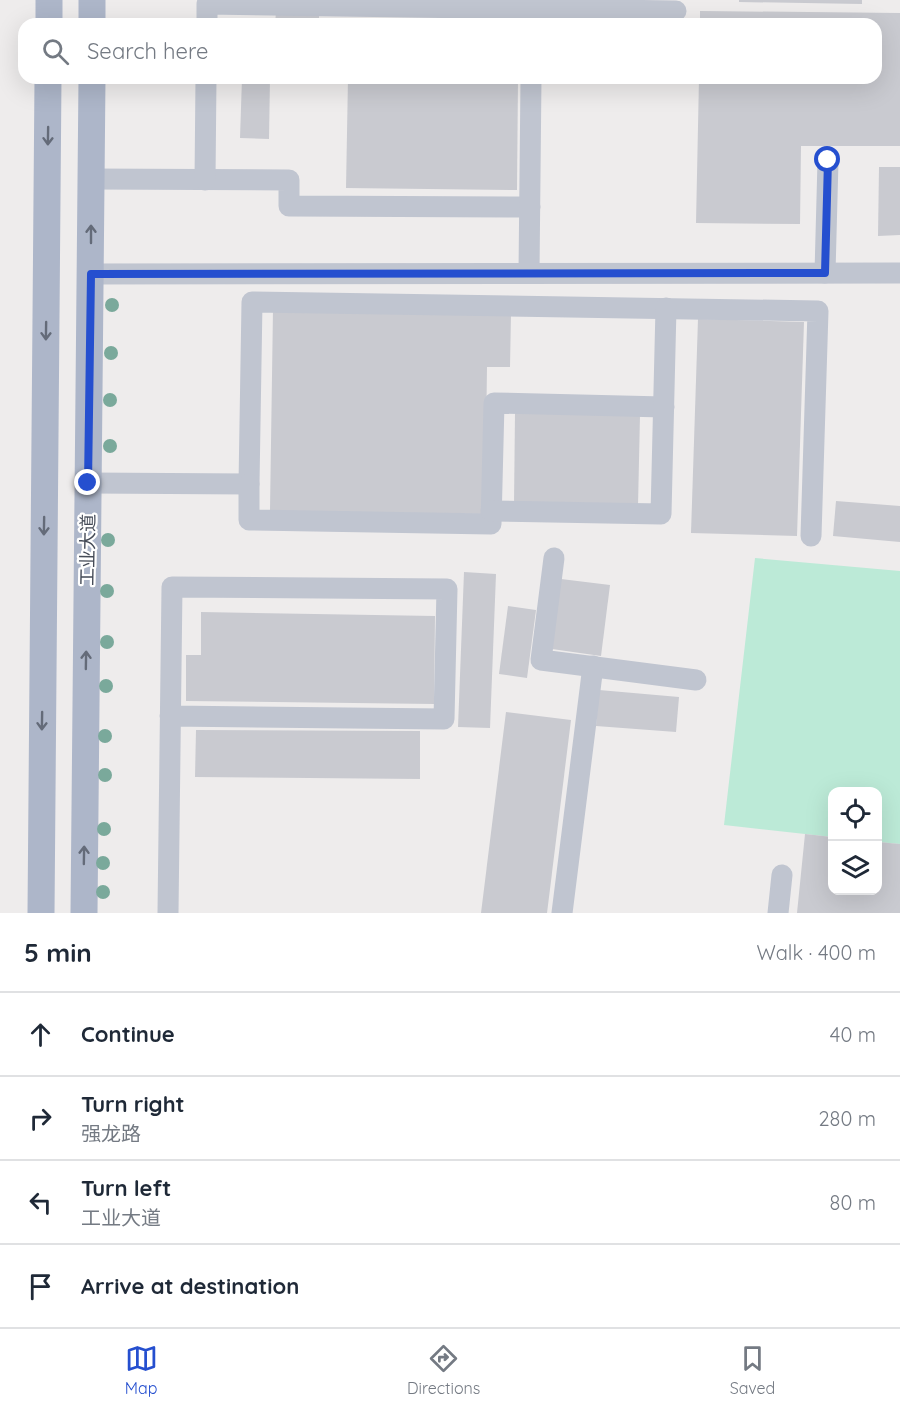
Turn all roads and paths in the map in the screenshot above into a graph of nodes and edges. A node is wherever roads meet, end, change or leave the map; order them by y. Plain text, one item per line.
1 (49, 0) edge
2 (92, 0) edge
3 (676, 11) dead end
4 (532, 16) edge
5 (49, 18) edge
6 (92, 18) edge
7 (207, 18) edge
8 (48, 84) edge
9 (92, 84) edge
10 (206, 84) edge
11 (531, 84) edge
12 (828, 160) dead end
13 (91, 179) junction
14 (205, 180) junction
15 (530, 207) junction
16 (529, 273) junction
17 (825, 273) junction
18 (900, 273) edge
19 (91, 274) junction
20 (666, 308) junction
21 (664, 407) junction
22 (88, 483) junction
23 (249, 484) junction
24 (491, 511) junction
25 (811, 536) dead end
26 (554, 558) dead end
27 (592, 666) junction
28 (696, 680) dead end
29 (170, 716) junction
30 (782, 874) dead end
31 (41, 913) edge
32 (84, 913) edge
33 (168, 913) edge
34 (562, 913) edge
35 (778, 913) edge

1 - 5 main road
2 - 6 main road
3 - 4 street
4 - 7 street
8 -> 31 main road
9 - 13 main road, 工业大道
10 - 14 street
11 - 15 street
12 - 17 street
13 - 14 street
19 -> 13 main road, 工业大道
14 - 15 street
15 - 16 street
16 - 17 street
16 - 19 street
17 - 18 street
19 - 22 main road, 工业大道
20 - 21 street
20 - 23 street
20 - 25 street
21 - 24 street
21 - 24 street
22 - 23 street
32 -> 22 main road, 工业大道
23 - 24 street
26 - 27 street
27 - 28 street
27 - 34 street
29 - 29 street
29 - 33 street
30 - 35 street

